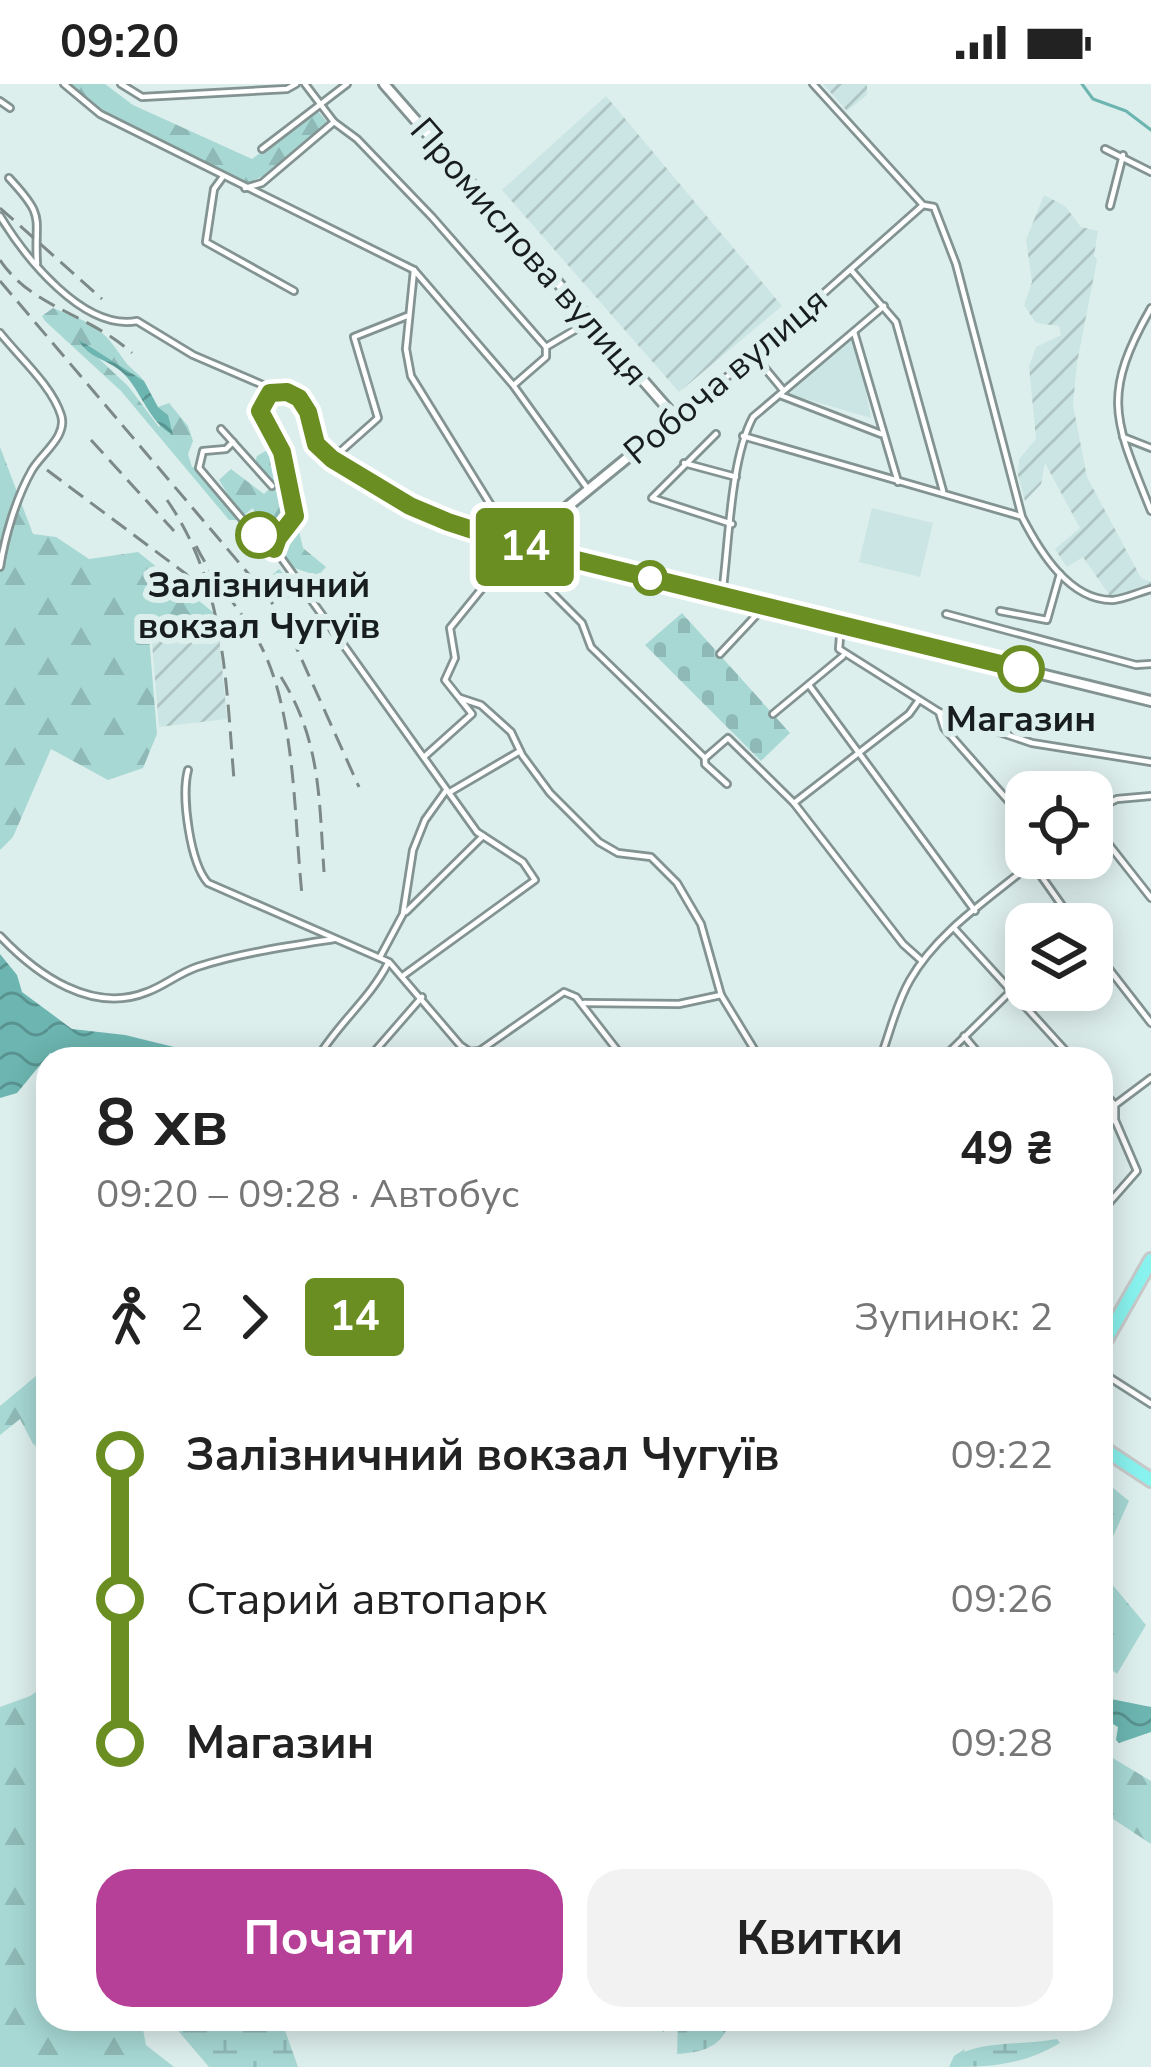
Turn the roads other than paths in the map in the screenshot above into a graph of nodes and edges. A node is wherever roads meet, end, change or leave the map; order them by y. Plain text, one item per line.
1 (64, 84) edge
2 (122, 84) edge
3 (296, 84) edge
4 (305, 84) edge
5 (346, 84) edge
6 (384, 84) edge
7 (813, 84) edge
8 (0, 100) edge
9 (322, 103) junction
10 (10, 108) dead end
11 (334, 122) junction
12 (1106, 148) dead end
13 (262, 149) dead end
14 (1123, 155) junction
15 (1151, 172) edge
16 (223, 177) junction
17 (9, 178) dead end
18 (262, 183) junction
19 (245, 188) junction
20 (261, 196) junction
21 (923, 205) junction
22 (1110, 206) dead end
23 (0, 216) edge
24 (37, 266) junction
25 (414, 270) junction
26 (851, 270) junction
27 (294, 291) dead end
28 (884, 306) junction
29 (1151, 308) edge
30 (407, 316) junction
31 (1149, 316) edge
32 (590, 321) junction
33 (854, 332) junction
34 (0, 333) edge
35 (547, 347) junction
36 (754, 355) junction
37 (513, 386) junction
38 (277, 391) junction
39 (782, 392) junction
40 (676, 418) junction
41 (221, 429) dead end
42 (716, 434) dead end
43 (881, 434) junction
44 (743, 436) junction
45 (1123, 436) junction
46 (233, 442) junction
47 (1151, 448) edge
48 (332, 459) junction
49 (684, 463) junction
50 (736, 477) junction
51 (898, 482) junction
52 (272, 486) dead end
53 (588, 489) junction
54 (944, 491) junction
55 (1151, 511) edge
56 (1022, 517) junction
57 (732, 524) junction
58 (497, 539) junction
59 (274, 549) junction
60 (527, 550) junction
61 (0, 567) edge
62 (1060, 574) junction
63 (1151, 589) edge
64 (722, 595) junction
65 (764, 607) junction
66 (1000, 610) dead end
67 (946, 614) dead end
68 (842, 625) junction
69 (720, 654) dead end
70 (845, 655) junction
71 (1151, 664) edge
72 (809, 685) junction
73 (460, 698) junction
74 (919, 700) junction
75 (1151, 700) edge
76 (939, 712) junction
77 (773, 714) dead end
78 (520, 752) junction
79 (859, 754) junction
80 (424, 758) junction
81 (705, 758) junction
82 (1151, 762) edge
83 (188, 770) dead end
84 (727, 784) dead end
85 (447, 791) junction
86 (1151, 796) edge
87 (1005, 797) edge
88 (1113, 802) edge
89 (794, 803) junction
90 (483, 836) junction
91 (1113, 850) edge
92 (1013, 879) edge
93 (1151, 898) edge
94 (975, 911) junction
95 (403, 914) junction
96 (955, 928) junction
97 (0, 936) edge
98 (334, 939) junction
99 (380, 958) junction
100 (922, 961) junction
101 (389, 962) junction
102 (1113, 974) edge
103 (404, 975) junction
104 (1005, 984) edge
105 (721, 995) junction
106 (422, 997) junction
107 (1005, 997) edge
108 (581, 1003) junction
109 (1029, 1011) edge
110 (1151, 1023) edge
111 (964, 1036) junction
112 (325, 1047) edge
113 (378, 1047) edge
114 (463, 1047) edge
115 (485, 1047) edge
116 (614, 1047) edge
117 (753, 1047) edge
118 (884, 1047) edge
119 (953, 1047) edge
120 (973, 1047) edge
121 (1062, 1047) edge
122 (1151, 1078) edge
123 (1115, 1105) joint
124 (1115, 1120) joint
125 (1113, 1198) edge
126 (1151, 1260) edge
127 (1113, 1326) edge
128 (1113, 1380) edge
129 (1151, 1405) edge
130 (1113, 1455) edge
131 (1151, 1480) edge

1 - 16 street
2 - 3 street
4 - 9 street
5 - 9 street
6 - 32 street, Промислова вулиця
7 - 21 street
8 - 10 street
9 - 11 street
9 - 13 street
11 - 18 street
11 - 35 street
12 - 14 street
14 - 15 street
14 - 22 street
16 - 19 street
16 - 27 street
17 - 24 street
18 - 19 street
18 - 20 street
19 - 20 street
20 - 25 street
21 - 26 street, Робоча вулиця
21 - 56 street
23 - 24 street
24 - 38 street
25 - 30 street
25 - 37 street
26 - 28 street
26 - 36 street, Робоча вулиця
28 - 33 street
28 - 54 street
29 - 31 street
30 - 48 street
30 - 58 street
31 - 45 street
32 - 35 street
32 - 40 street, Промислова вулиця
33 - 39 street
33 - 43 street
34 - 61 street
35 - 37 street
36 - 39 street
36 - 40 street, Робоча вулиця
37 - 53 street
38 - 48 street
38 - 59 street
39 - 43 street
39 - 44 street
40 - 53 street, Робоча вулиця
41 - 46 street
42 - 49 street
43 - 51 street
44 - 50 street
44 - 51 street
45 - 47 street
45 - 55 street
46 - 52 street
46 - 59 street
48 - 58 street
49 - 50 street
49 - 57 street
50 - 57 street
51 - 54 street
53 - 60 street, Робоча вулиця
54 - 56 street
56 - 62 street
57 - 64 street
58 - 60 street
59 - 80 street
60 - 64 street
60 - 73 street
60 - 81 street
62 - 63 street
62 - 66 street
64 - 65 street
65 - 68 street
65 - 69 street
67 - 71 street
68 - 70 street
68 - 75 street
70 - 72 street
70 - 74 street
72 - 77 street
72 - 79 street
73 - 78 street
73 - 80 street
74 - 76 street
74 - 79 street
76 - 82 street
76 - 87 street
78 - 85 street
78 - 105 street
79 - 89 street
79 - 94 street
80 - 85 street
81 - 84 street
81 - 89 street
83 - 98 street
85 - 90 street
85 - 95 street
86 - 88 street
89 - 100 street
90 - 95 street
90 - 103 street
91 - 93 street
92 - 94 street
94 - 96 street
95 - 99 street
96 - 100 street
96 - 104 street
97 - 98 street
98 - 99 street
99 - 101 street
100 - 118 street
101 - 103 street
101 - 112 street
102 - 110 street
103 - 106 street
105 - 108 street
105 - 117 street
106 - 113 street
106 - 114 street
107 - 111 street
108 - 115 street
108 - 116 street
109 - 121 street
111 - 119 street
111 - 120 street
122 - 123 street
123 - 124 street
124 - 125 street
126 - 127 main road
128 - 129 street
130 - 131 main road

